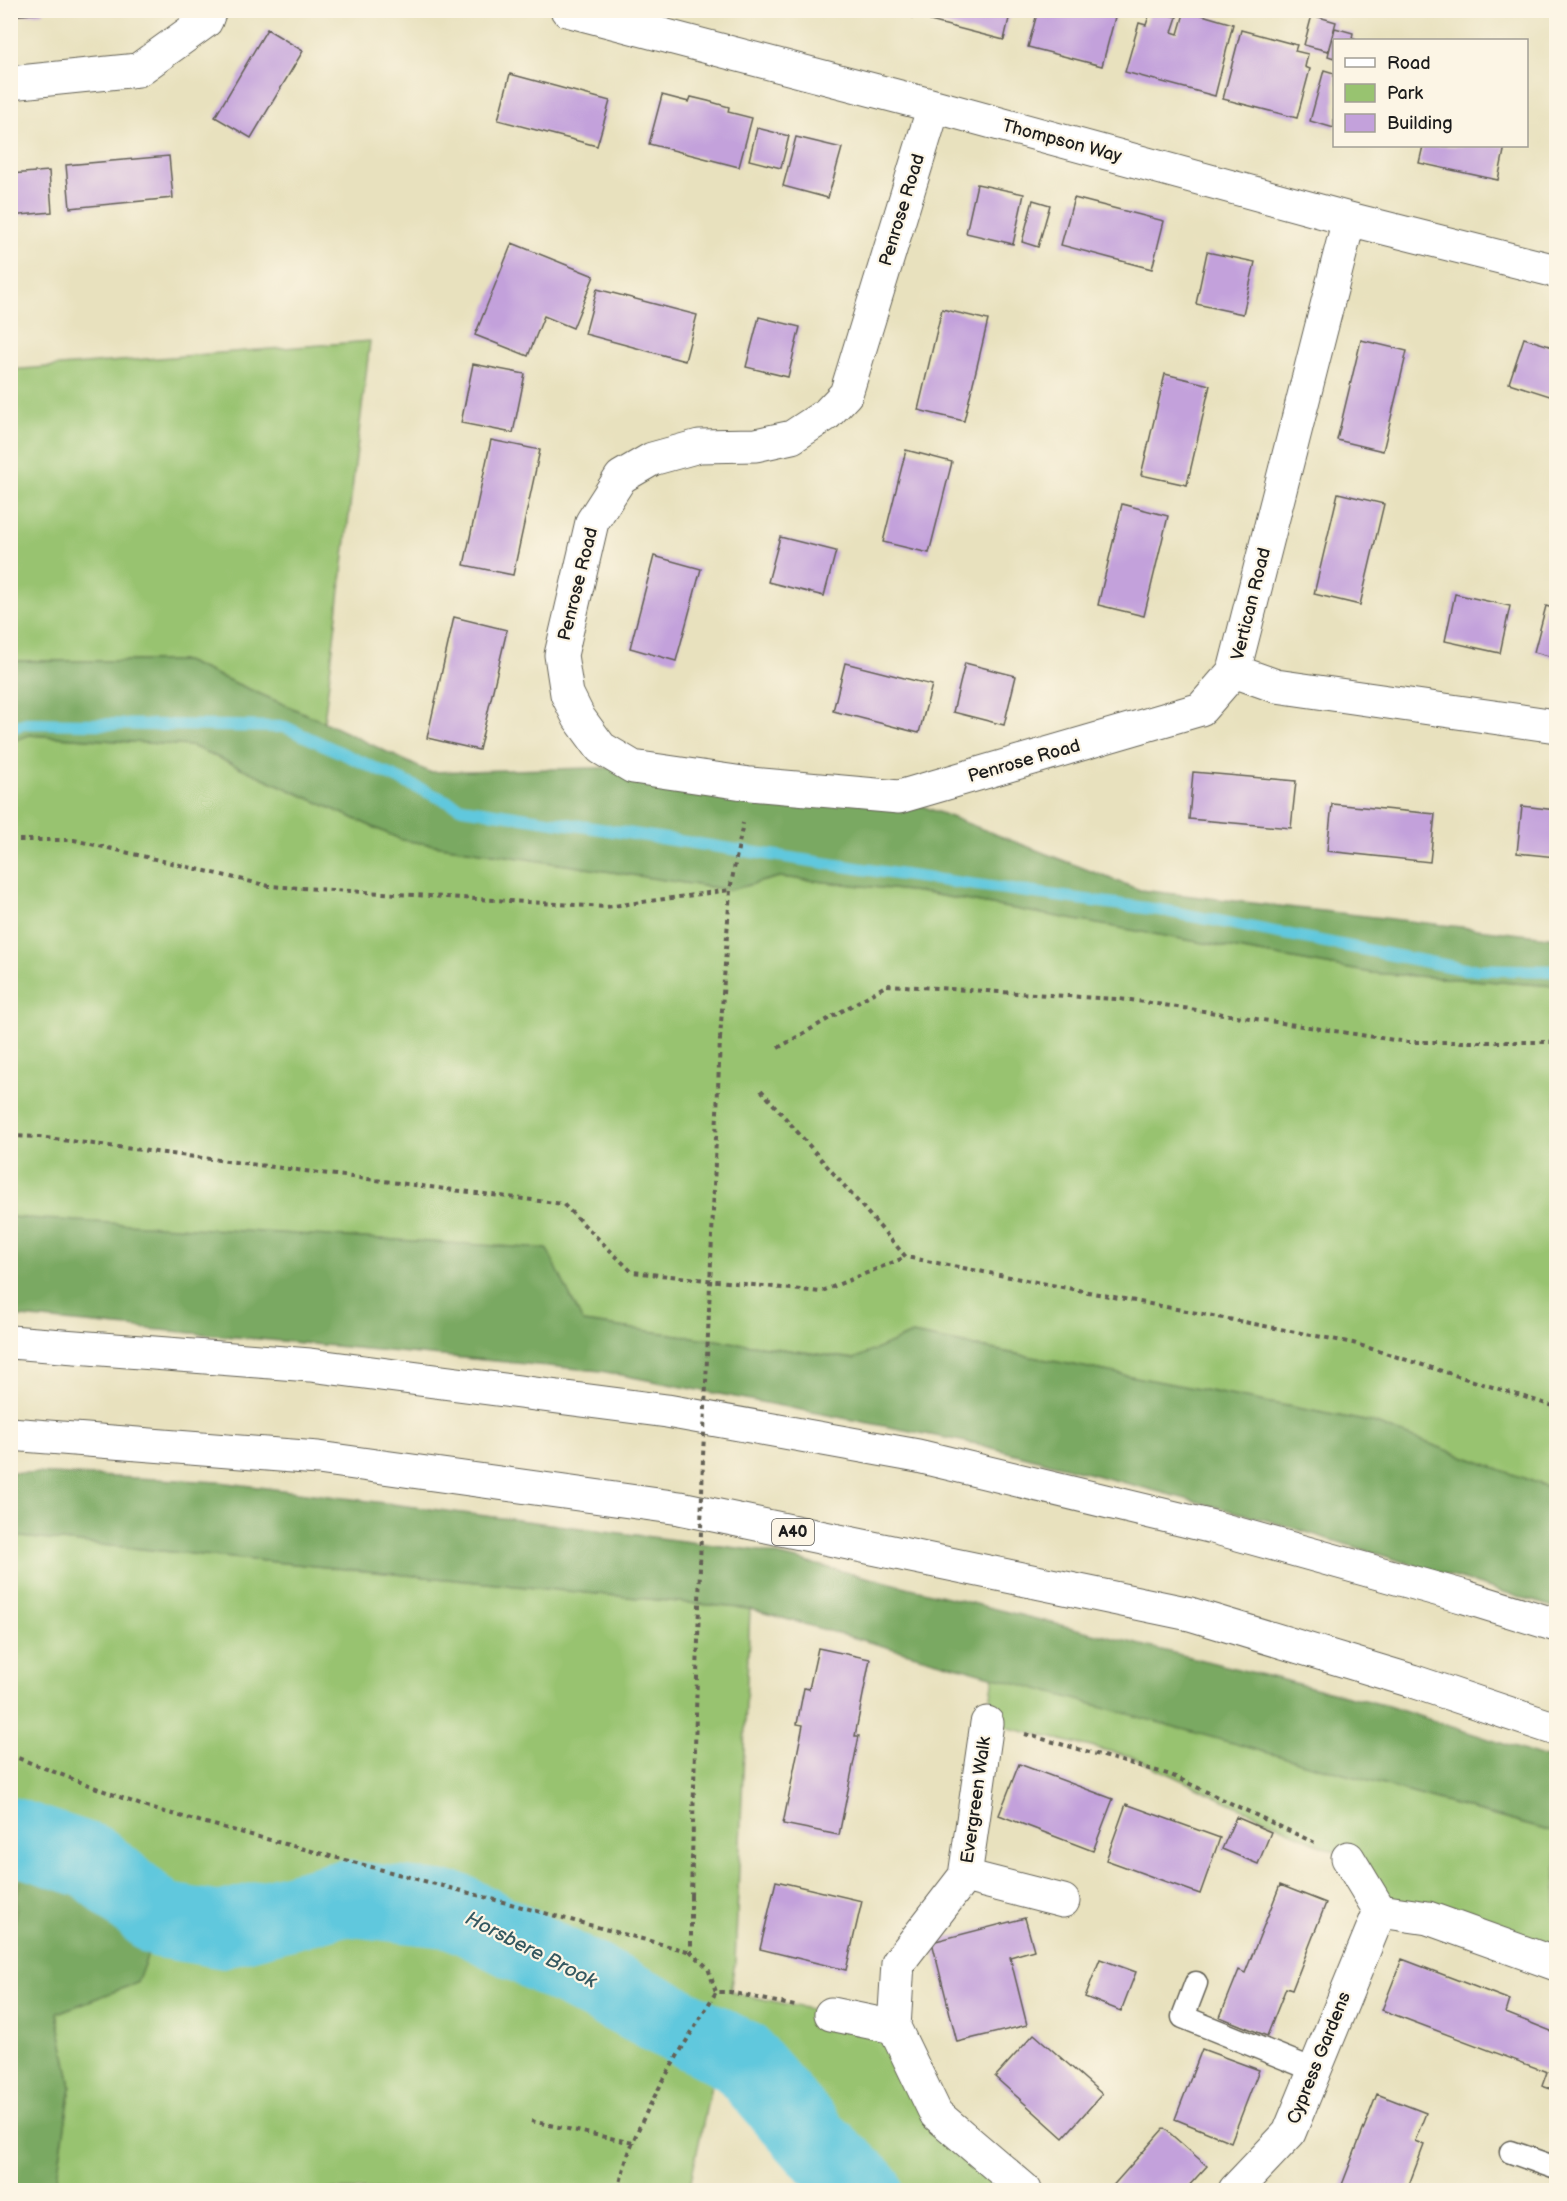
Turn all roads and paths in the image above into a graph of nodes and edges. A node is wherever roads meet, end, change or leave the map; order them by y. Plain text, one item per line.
1 (210, 10) edge
2 (567, 10) edge
3 (647, 21) edge
4 (10, 83) edge
5 (934, 106) junction
6 (1348, 219) junction
7 (1557, 271) edge
8 (1234, 671) junction
9 (1557, 726) edge
10 (750, 784) junction
11 (10, 840) edge
12 (730, 890) junction
13 (1557, 1042) edge
14 (778, 1048) dead end
15 (760, 1090) dead end
16 (10, 1136) edge
17 (906, 1257) junction
18 (10, 1342) edge
19 (1557, 1407) edge
20 (10, 1434) edge
21 (1557, 1625) edge
22 (987, 1723) joint
23 (1557, 1729) edge
24 (10, 1755) edge
25 (1348, 1858) joint
26 (965, 1876) junction
27 (1063, 1901) dead end
28 (1380, 1911) junction
29 (691, 1952) junction
30 (1557, 1964) edge
31 (1196, 1983) dead end
32 (716, 1992) junction
33 (831, 2014) joint
34 (894, 2027) junction
35 (1314, 2070) junction
36 (531, 2121) dead end
37 (633, 2143) junction
38 (1511, 2152) dead end
39 (1557, 2168) edge
40 (618, 2190) edge
41 (1025, 2190) edge
42 (1235, 2190) edge

1 - 4 main road
2 - 3 main road, Thompson Way
3 - 5 main road, Thompson Way
5 - 6 main road, Thompson Way
5 - 10 main road, Penrose Road
6 - 7 main road, Thompson Way
6 - 8 main road, Vertican Road
8 - 9 main road, Vertican Road
8 - 10 main road, Penrose Road
10 - 12 path
11 - 12 path
12 - 29 path, bridge
13 - 14 path
15 - 17 path
16 - 17 path
17 - 19 path
18 - 21 main road
20 - 23 main road, A40
22 - 25 path
22 - 26 main road, Evergreen Walk
24 - 29 path
25 - 28 main road
26 - 27 main road, Evergreen Walk
26 - 34 main road, Evergreen Walk
28 - 30 main road
28 - 35 main road, Cypress Gardens
29 - 32 path
31 - 35 lane
32 - 33 path
32 - 37 path
33 - 34 main road
34 - 41 main road, Evergreen Walk
35 - 42 main road, Cypress Gardens
36 - 37 path
37 - 40 path
38 - 39 lane

